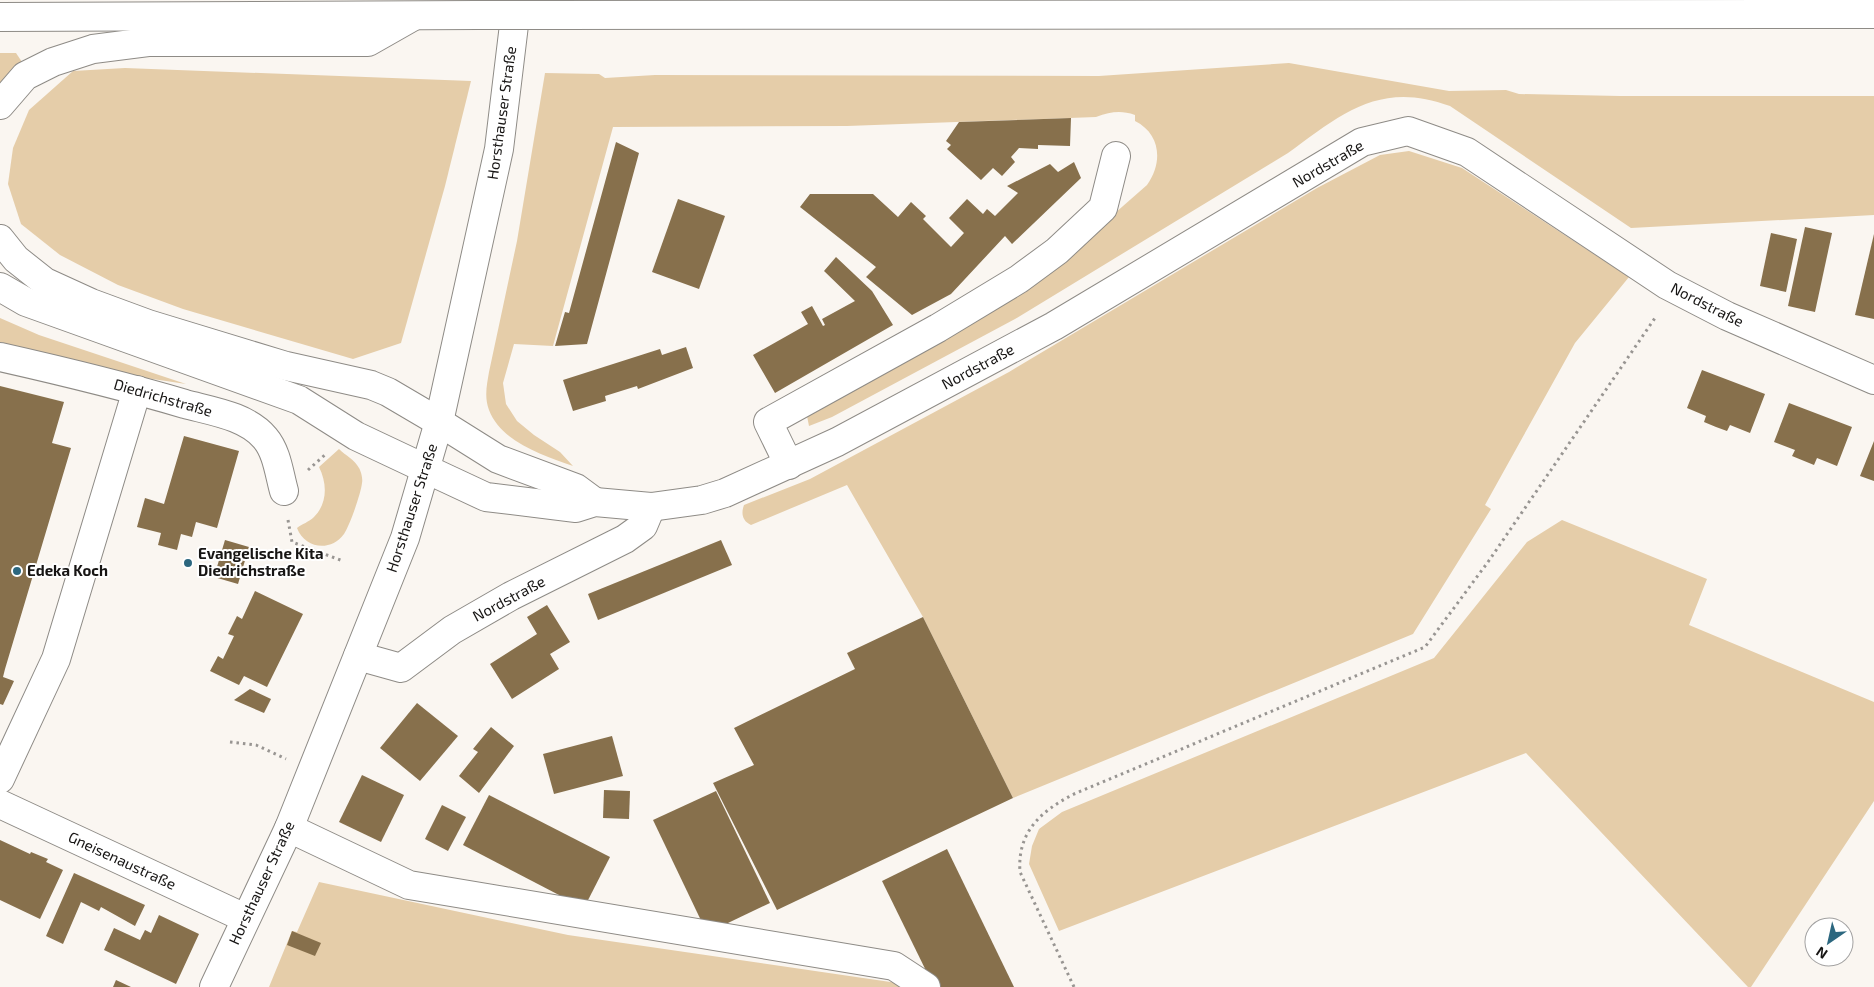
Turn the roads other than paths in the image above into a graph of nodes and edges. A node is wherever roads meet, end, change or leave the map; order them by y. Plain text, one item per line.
1 (517, 0) edge
2 (1874, 14) edge
3 (413, 16) junction
4 (0, 17) edge
5 (0, 105) edge
6 (1116, 156) dead end
7 (0, 239) edge
8 (0, 287) edge
9 (0, 356) edge
10 (1874, 380) edge
11 (137, 390) junction
12 (439, 422) junction
13 (789, 465) junction
14 (426, 469) junction
15 (284, 491) road end
16 (595, 502) junction
17 (651, 507) junction
18 (358, 656) junction
19 (0, 779) edge
20 (0, 804) edge
21 (288, 828) junction
22 (245, 918) junction
23 (214, 987) edge
24 (926, 987) edge

1 - 12 main road, Horsthauser Straße
2 - 3 main road, bridge
3 - 4 main road
3 - 5 main road
6 - 13 main road
7 - 12 main road
8 - 14 main road, Nordstraße
9 - 11 main road, Diedrichstraße
10 - 13 main road, Nordstraße
11 - 15 main road, Diedrichstraße
11 - 19 main road
12 - 14 main road, Horsthauser Straße
12 - 16 main road
13 - 17 main road, Nordstraße
14 - 16 main road, Nordstraße
14 - 18 main road, Horsthauser Straße
16 - 17 main road, Nordstraße
17 - 18 main road, Nordstraße
18 - 21 main road, Horsthauser Straße
20 - 22 main road, Gneisenaustraße
21 - 22 main road, Horsthauser Straße
21 - 24 main road
22 - 23 main road, Horsthauser Straße

